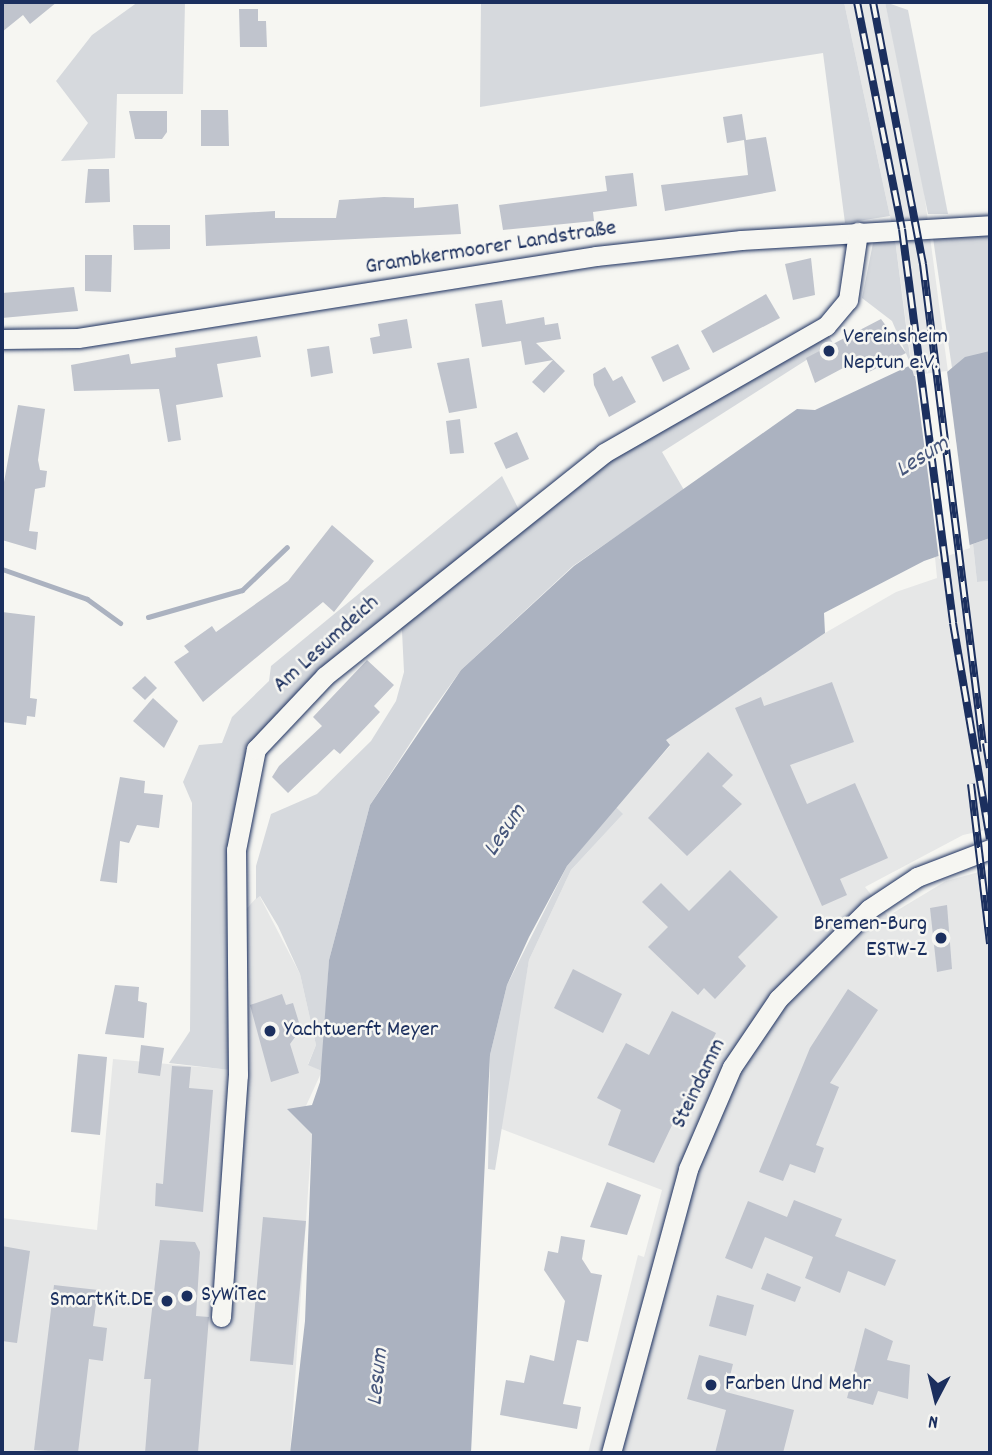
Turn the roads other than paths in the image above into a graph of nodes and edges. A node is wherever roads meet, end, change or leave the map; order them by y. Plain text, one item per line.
1 (990, 225) edge
2 (858, 232) junction
3 (2, 339) edge
4 (990, 849) edge
5 (221, 1317) dead end
6 (611, 1453) edge

1 - 2 street, Grambkermoorer Landstraße
2 - 3 street, Grambkermoorer Landstraße
2 - 5 street, Am Lesumdeich
4 - 6 street, Steindamm

